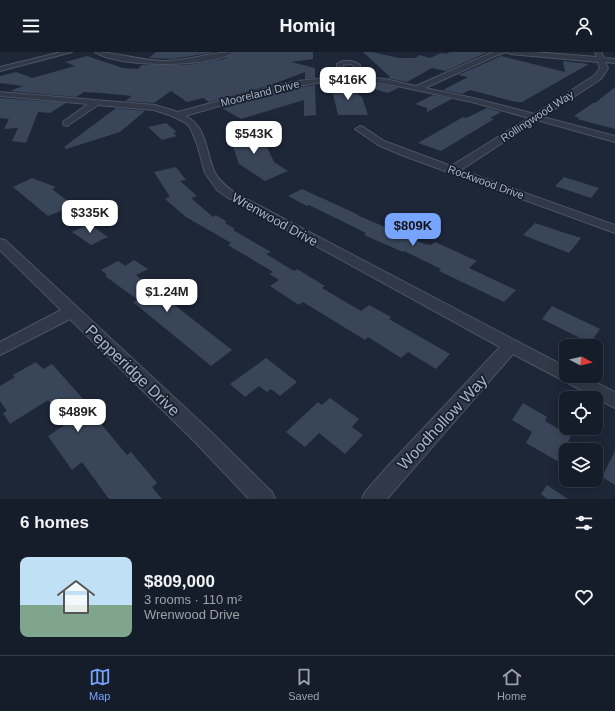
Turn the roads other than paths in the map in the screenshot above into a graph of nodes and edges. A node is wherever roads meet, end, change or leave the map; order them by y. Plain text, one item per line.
1 (69, 52) edge
2 (98, 52) edge
3 (231, 52) edge
4 (504, 52) edge
5 (510, 52) edge
6 (600, 56) edge
7 (615, 61) edge
8 (0, 69) edge
9 (340, 79) junction
10 (360, 79) junction
11 (418, 88) junction
12 (0, 94) edge
13 (96, 103) junction
14 (178, 115) junction
15 (532, 119) junction
16 (67, 123) dead end
17 (360, 129) dead end
18 (615, 139) edge
19 (615, 145) edge
20 (452, 170) junction
21 (615, 229) edge
22 (0, 243) edge
23 (72, 311) junction
24 (511, 346) junction
25 (0, 349) edge
26 (559, 372) edge
27 (580, 383) edge
28 (615, 401) edge
29 (264, 499) edge
30 (373, 499) edge

1 - 8 street
2 - 3 street
4 - 11 street
5 - 6 street
6 - 7 street
6 - 15 street, Rollingwood Way
9 - 10 street, Mooreland Drive
9 - 10 street
9 - 14 street, Mooreland Drive
10 - 11 street, Mooreland Drive
11 - 15 street, Mooreland Drive
12 - 13 street, Wrenwood Drive
13 - 14 street, Wrenwood Drive
13 - 16 street
14 - 24 street, Wrenwood Drive
15 - 18 street, Mooreland Drive
15 - 19 street, Mooreland Drive
15 - 20 street, Rollingwood Way
17 - 20 street, Rockwood Drive
20 - 21 street, Rockwood Drive
22 - 23 street, Pepperidge Drive
23 - 25 street
23 - 29 street, Pepperidge Drive
24 - 26 street, Wrenwood Drive
24 - 30 street, Woodhollow Way
27 - 28 street, Wrenwood Drive

